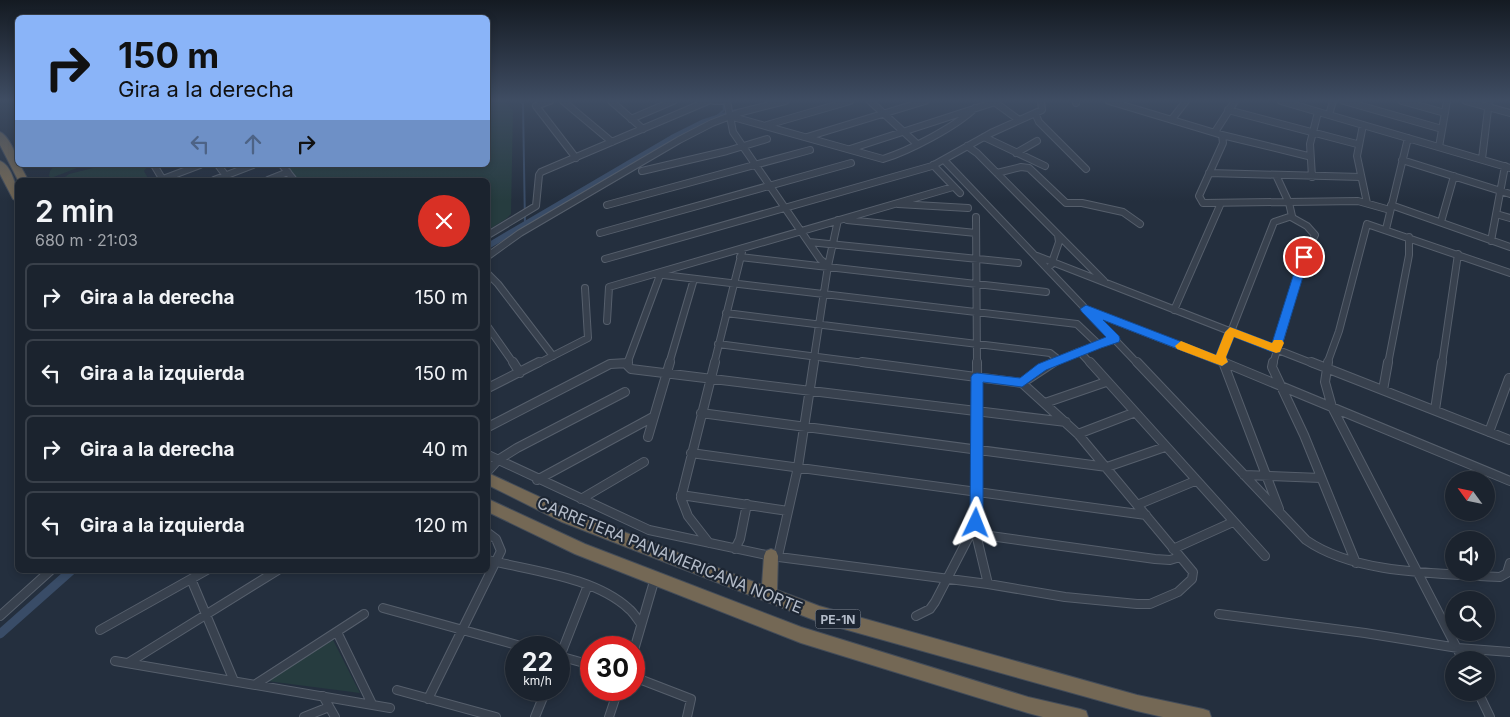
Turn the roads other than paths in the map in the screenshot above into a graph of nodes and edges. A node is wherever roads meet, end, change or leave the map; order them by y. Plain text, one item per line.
1 (558, 134) edge
2 (603, 134) edge
3 (631, 134) edge
4 (691, 134) edge
5 (735, 134) edge
6 (799, 134) edge
7 (815, 134) edge
8 (895, 134) edge
9 (906, 134) edge
10 (934, 134) edge
11 (989, 134) edge
12 (1051, 134) edge
13 (1310, 134) edge
14 (1316, 134) edge
15 (1360, 134) edge
16 (1396, 134) edge
17 (1441, 134) edge
18 (1485, 134) edge
19 (0, 135) edge
20 (1222, 135) joint
21 (807, 137) junction
22 (984, 137) junction
23 (1408, 138) junction
24 (767, 139) dead end
25 (612, 142) junction
26 (1037, 142) dead end
27 (917, 144) junction
28 (1357, 144) junction
29 (742, 146) junction
30 (968, 146) junction
31 (1439, 147) junction
32 (850, 149) junction
33 (810, 150) dead end
34 (1016, 153) junction
35 (1308, 156) junction
36 (576, 158) junction
37 (1482, 159) junction
38 (944, 160) junction
39 (1402, 160) junction
40 (851, 163) dead end
41 (15, 164) edge
42 (756, 165) junction
43 (933, 166) junction
44 (1045, 166) dead end
45 (1, 167) edge
46 (155, 167) edge
47 (195, 167) edge
48 (219, 167) edge
49 (249, 167) edge
50 (284, 167) edge
51 (1508, 167) edge
52 (1086, 169) dead end
53 (642, 171) dead end
54 (288, 172) junction
55 (997, 173) junction
56 (1209, 173) junction
57 (1276, 175) junction
58 (1454, 176) junction
59 (1312, 177) junction
60 (1361, 177) junction
61 (162, 178) edge
62 (168, 178) edge
63 (227, 178) edge
64 (273, 178) edge
65 (292, 178) edge
66 (771, 186) junction
67 (954, 187) junction
68 (1501, 191) junction
69 (15, 193) edge
70 (960, 193) dead end
71 (1510, 194) edge
72 (1221, 203) junction
73 (1290, 203) junction
74 (1367, 203) junction
75 (892, 204) junction
76 (607, 205) dead end
77 (786, 208) junction
78 (968, 208) dead end
79 (1391, 208) junction
80 (1496, 214) junction
81 (520, 217) junction
82 (976, 217) dead end
83 (1291, 217) junction
84 (1510, 218) edge
85 (840, 220) junction
86 (540, 222) junction
87 (1442, 222) junction
88 (1140, 224) dead end
89 (1386, 229) junction
90 (802, 231) junction
91 (600, 233) dead end
92 (976, 233) junction
93 (490, 234) edge
94 (1058, 234) junction
95 (1409, 237) junction
96 (1491, 240) junction
97 (809, 242) junction
98 (833, 244) junction
99 (1510, 247) edge
100 (742, 248) junction
101 (1458, 254) junction
102 (490, 255) edge
103 (1034, 255) junction
104 (740, 257) junction
105 (605, 259) dead end
106 (976, 259) junction
107 (1052, 262) junction
108 (1018, 264) dead end
109 (828, 266) junction
110 (1509, 270) edge
111 (1049, 271) junction
112 (657, 274) junction
113 (490, 276) edge
114 (694, 279) junction
115 (734, 283) junction
116 (1107, 284) junction
117 (976, 285) junction
118 (585, 288) dead end
119 (1046, 292) dead end
120 (825, 294) junction
121 (1086, 309) junction
122 (1174, 310) junction
123 (726, 313) junction
124 (976, 313) junction
125 (606, 321) dead end
126 (820, 324) junction
127 (490, 330) edge
128 (1230, 332) junction
129 (1115, 339) junction
130 (718, 344) junction
131 (976, 344) junction
132 (1098, 344) junction
133 (1276, 349) junction
134 (1080, 352) junction
135 (553, 356) junction
136 (815, 356) junction
137 (1059, 360) junction
138 (1222, 362) junction
139 (628, 363) junction
140 (1327, 370) junction
141 (520, 372) junction
142 (666, 372) junction
143 (977, 377) junction
144 (710, 378) junction
145 (1509, 378) dead end
146 (1106, 382) junction
147 (1022, 383) junction
148 (490, 387) edge
149 (1281, 387) junction
150 (810, 390) junction
151 (1383, 390) junction
152 (625, 392) dead end
153 (1045, 403) junction
154 (1332, 407) junction
155 (1435, 410) junction
156 (701, 413) junction
157 (1133, 413) junction
158 (977, 414) junction
159 (653, 417) junction
160 (1066, 422) junction
161 (490, 426) edge
162 (804, 428) junction
163 (1489, 432) junction
164 (1078, 434) junction
165 (648, 436) dead end
166 (1510, 440) edge
167 (1165, 447) junction
168 (977, 450) junction
169 (691, 453) junction
170 (490, 456) edge
171 (498, 460) junction
172 (644, 462) dead end
173 (798, 467) junction
174 (1107, 467) junction
175 (490, 469) edge
176 (1244, 475) junction
177 (1266, 476) junction
178 (1321, 478) junction
179 (490, 480) edge
180 (537, 480) junction
181 (1195, 481) junction
182 (1510, 481) edge
183 (978, 491) junction
184 (681, 495) junction
185 (581, 499) junction
186 (747, 504) junction
187 (1137, 505) junction
188 (490, 506) edge
189 (788, 510) junction
190 (1281, 514) junction
191 (1146, 515) junction
192 (1233, 522) junction
193 (976, 523) junction
194 (490, 534) edge
195 (976, 534) junction
196 (709, 543) junction
197 (1173, 548) junction
198 (735, 549) junction
199 (775, 556) junction
200 (1265, 556) dead end
201 (1180, 557) junction
202 (492, 561) edge
203 (1356, 563) junction
204 (1510, 563) edge
205 (1417, 572) junction
206 (48, 573) edge
207 (202, 573) edge
208 (273, 573) edge
209 (487, 573) edge
210 (655, 578) junction
211 (946, 579) junction
212 (190, 580) junction
213 (988, 584) junction
214 (588, 585) junction
215 (769, 596) junction
216 (383, 608) dead end
217 (364, 614) dead end
218 (1218, 614) dead end
219 (206, 615) junction
220 (0, 616) edge
221 (916, 616) dead end
222 (642, 624) junction
223 (463, 629) junction
224 (100, 630) dead end
225 (337, 632) junction
226 (567, 636) edge
227 (638, 636) edge
228 (505, 641) edge
229 (1458, 648) junction
230 (1459, 651) edge
231 (1510, 652) edge
232 (115, 661) dead end
233 (128, 663) junction
234 (234, 681) junction
235 (645, 681) edge
236 (256, 684) junction
237 (397, 690) dead end
238 (323, 696) junction
239 (428, 699) junction
240 (542, 701) edge
241 (614, 701) edge
242 (1482, 701) edge
243 (372, 704) junction
244 (329, 707) junction
245 (390, 708) dead end
246 (304, 717) edge
247 (334, 717) edge
248 (496, 717) edge
249 (535, 717) edge
250 (609, 717) edge
251 (687, 717) edge
252 (1080, 717) edge
253 (1203, 717) edge
254 (1490, 717) edge

1 - 36 street
2 - 25 street
3 - 25 street
4 - 86 street
5 - 29 street
6 - 21 street
7 - 21 street
8 - 32 street
9 - 27 street
10 - 27 street
11 - 22 street
12 - 52 street
13 - 35 street
14 - 28 street
15 - 28 street
16 - 23 street
17 - 31 street
18 - 37 street
19 - 41 highway
20 - 35 street
20 - 56 street
21 - 32 street
22 - 30 street
22 - 34 street
23 - 31 street
23 - 39 street
24 - 29 street
25 - 36 street
26 - 34 street
27 - 32 street
28 - 60 street
29 - 42 street
29 - 53 street
30 - 38 street
30 - 55 street
31 - 37 street
33 - 42 street
34 - 44 street
35 - 59 street
36 - 81 street
37 - 51 street
38 - 43 street
38 - 103 street
39 - 58 street
39 - 79 street
40 - 66 street
42 - 66 street
42 - 76 street
43 - 67 street
43 - 77 street
45 - 69 highway
46 - 61 street
47 - 62 street
48 - 63 street
49 - 63 street
50 - 54 street
51 - 68 street
54 - 64 street
54 - 65 street
55 - 88 street
55 - 94 street
56 - 57 street
56 - 72 street
57 - 59 street
57 - 73 street
58 - 68 street
58 - 87 street
59 - 60 street
60 - 74 street
66 - 77 street
66 - 91 street
67 - 70 street
67 - 75 street
68 - 71 street
68 - 80 street
72 - 73 street
72 - 122 street
73 - 74 street
73 - 83 street
74 - 79 street
75 - 78 street
75 - 85 street
77 - 90 street
77 - 105 street
79 - 87 street
79 - 89 street
80 - 84 street
80 - 96 street
81 - 86 street
81 - 93 street
82 - 92 street
83 - 128 street
83 - 133 street
85 - 90 street
85 - 92 street
85 - 98 street
86 - 102 street
87 - 96 street
89 - 95 street
89 - 140 street
90 - 97 street
90 - 100 street
92 - 106 street
94 - 107 street
94 - 116 street
95 - 101 street
95 - 151 street
96 - 99 street
97 - 98 street
97 - 109 street
98 - 106 street
98 - 109 street
100 - 104 street
100 - 112 street
101 - 110 street
101 - 155 street
103 - 107 street
103 - 111 street
104 - 109 street
104 - 115 street
106 - 108 street
106 - 117 street
107 - 111 street
107 - 116 street
109 - 117 street
109 - 120 street
111 - 121 street
112 - 114 street
112 - 125 street
112 - 139 street
113 - 135 street
114 - 115 street
114 - 142 street
115 - 120 street
115 - 123 street
116 - 122 street
117 - 119 street
117 - 124 street
118 - 135 street
120 - 124 street
120 - 126 street
121 - 129 street
121 - 138 street
122 - 128 street
123 - 126 street
123 - 130 street
124 - 131 street
124 - 132 street
126 - 131 street
126 - 136 street
127 - 141 street
128 - 133 street
128 - 138 street
129 - 132 street
129 - 176 street
130 - 136 street
130 - 144 street
131 - 137 street
131 - 143 street
132 - 134 street
133 - 140 street
133 - 149 street
134 - 137 street
134 - 146 street
135 - 141 street
136 - 143 street
136 - 150 street
137 - 147 street
138 - 149 street
138 - 177 street
139 - 142 street
139 - 161 street
140 - 151 street
140 - 154 street
141 - 148 street
142 - 144 street
142 - 159 street
143 - 147 street
143 - 158 street
144 - 150 street
144 - 156 street
145 - 163 street
146 - 153 street
146 - 157 street
147 - 153 street
149 - 154 street
149 - 178 street
150 - 158 street
150 - 162 street
151 - 155 street
152 - 171 street
153 - 160 street
154 - 182 street
154 - 205 street
155 - 163 street
156 - 162 street
156 - 169 street
157 - 164 street
157 - 167 street
158 - 160 street
158 - 168 street
159 - 165 street
159 - 180 street
160 - 164 street
162 - 168 street
162 - 173 street
163 - 166 street
164 - 174 street
167 - 174 street
167 - 181 street
168 - 174 street
168 - 183 street
169 - 173 street
169 - 184 street
170 - 171 street
171 - 175 street
171 - 180 street
172 - 185 street
173 - 183 street
173 - 189 street
174 - 187 street
176 - 177 street
176 - 190 street
177 - 178 street
177 - 190 street
178 - 203 street
179 - 215 highway, CARRETERA PANAMERICANA NORTE / PE-1N
180 - 185 street
181 - 187 street
181 - 192 street
183 - 191 street
183 - 193 street
184 - 186 street
184 - 196 street
185 - 196 street
186 - 189 street
186 - 198 street
187 - 191 street
188 - 210 highway, CARRETERA PANAMERICANA NORTE / PE-1N
189 - 199 street
190 - 203 street
191 - 197 street
192 - 197 street
192 - 200 street
193 - 195 street
193 - 211 street
194 - 202 street
195 - 201 street
195 - 213 street
196 - 198 street
197 - 201 street
198 - 199 street
199 - 211 street
199 - 215 highway
201 - 213 street
202 - 214 street
203 - 205 street
204 - 205 street
205 - 229 street
206 - 220 street
207 - 212 street
208 - 219 street
209 - 223 street
210 - 222 street
210 - 252 highway, CARRETERA PANAMERICANA NORTE / PE-1N
211 - 213 street
211 - 221 street
212 - 219 street
212 - 224 street
214 - 222 street
214 - 226 street
215 - 253 highway, CARRETERA PANAMERICANA NORTE / PE-1N
216 - 223 street
217 - 225 street
218 - 229 street
219 - 233 street
219 - 234 street
222 - 227 street
223 - 228 street
223 - 239 street
225 - 236 street
225 - 243 street
229 - 230 street
229 - 231 street
232 - 233 street
233 - 234 street
234 - 236 street
235 - 251 street
236 - 238 street
237 - 239 street
238 - 243 street
238 - 244 street
239 - 248 street
240 - 249 street
241 - 250 street
242 - 254 street
243 - 245 street
244 - 246 street
244 - 247 street

